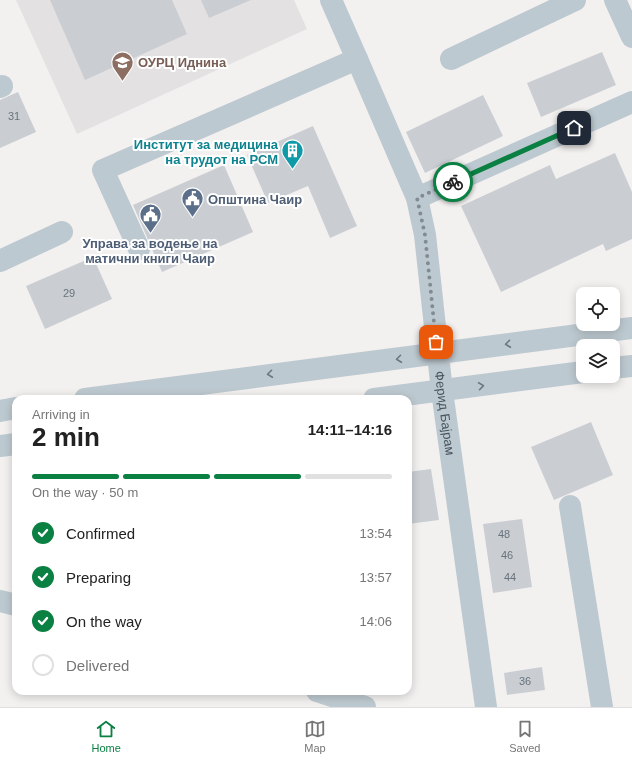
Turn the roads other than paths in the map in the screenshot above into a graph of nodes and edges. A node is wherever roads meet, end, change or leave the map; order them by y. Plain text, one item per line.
1 (331, 0) edge
2 (575, 0) edge
3 (615, 0) edge
4 (632, 37) edge
5 (358, 59) junction
6 (451, 59) dead end
7 (632, 102) edge
8 (417, 198) junction
9 (62, 232) dead end
10 (139, 249) dead end
11 (0, 261) edge
12 (632, 328) edge
13 (438, 354) junction
14 (632, 366) edge
15 (620, 367) edge
16 (576, 373) edge
17 (442, 391) junction
18 (114, 395) edge
19 (408, 395) edge
20 (12, 409) edge
21 (0, 411) edge
22 (12, 444) edge
23 (0, 446) edge
24 (570, 506) dead end
25 (0, 601) edge
26 (12, 604) edge
27 (320, 697) edge
28 (365, 707) edge
29 (486, 707) edge
30 (602, 707) edge

1 - 5 street, Ферид Бајрам
2 - 6 street
3 - 4 street
5 - 8 street, Ферид Бајрам
5 - 10 street
7 - 8 street
8 - 13 street, Ферид Бајрам
9 - 11 street
12 -> 13 street
13 - 17 street, Ферид Бајрам
13 -> 18 street
14 - 15 street
17 -> 16 street
17 - 19 street
17 - 29 street, Ферид Бајрам
20 - 21 street
22 - 23 street
24 - 30 street
25 - 26 street
27 - 28 street

